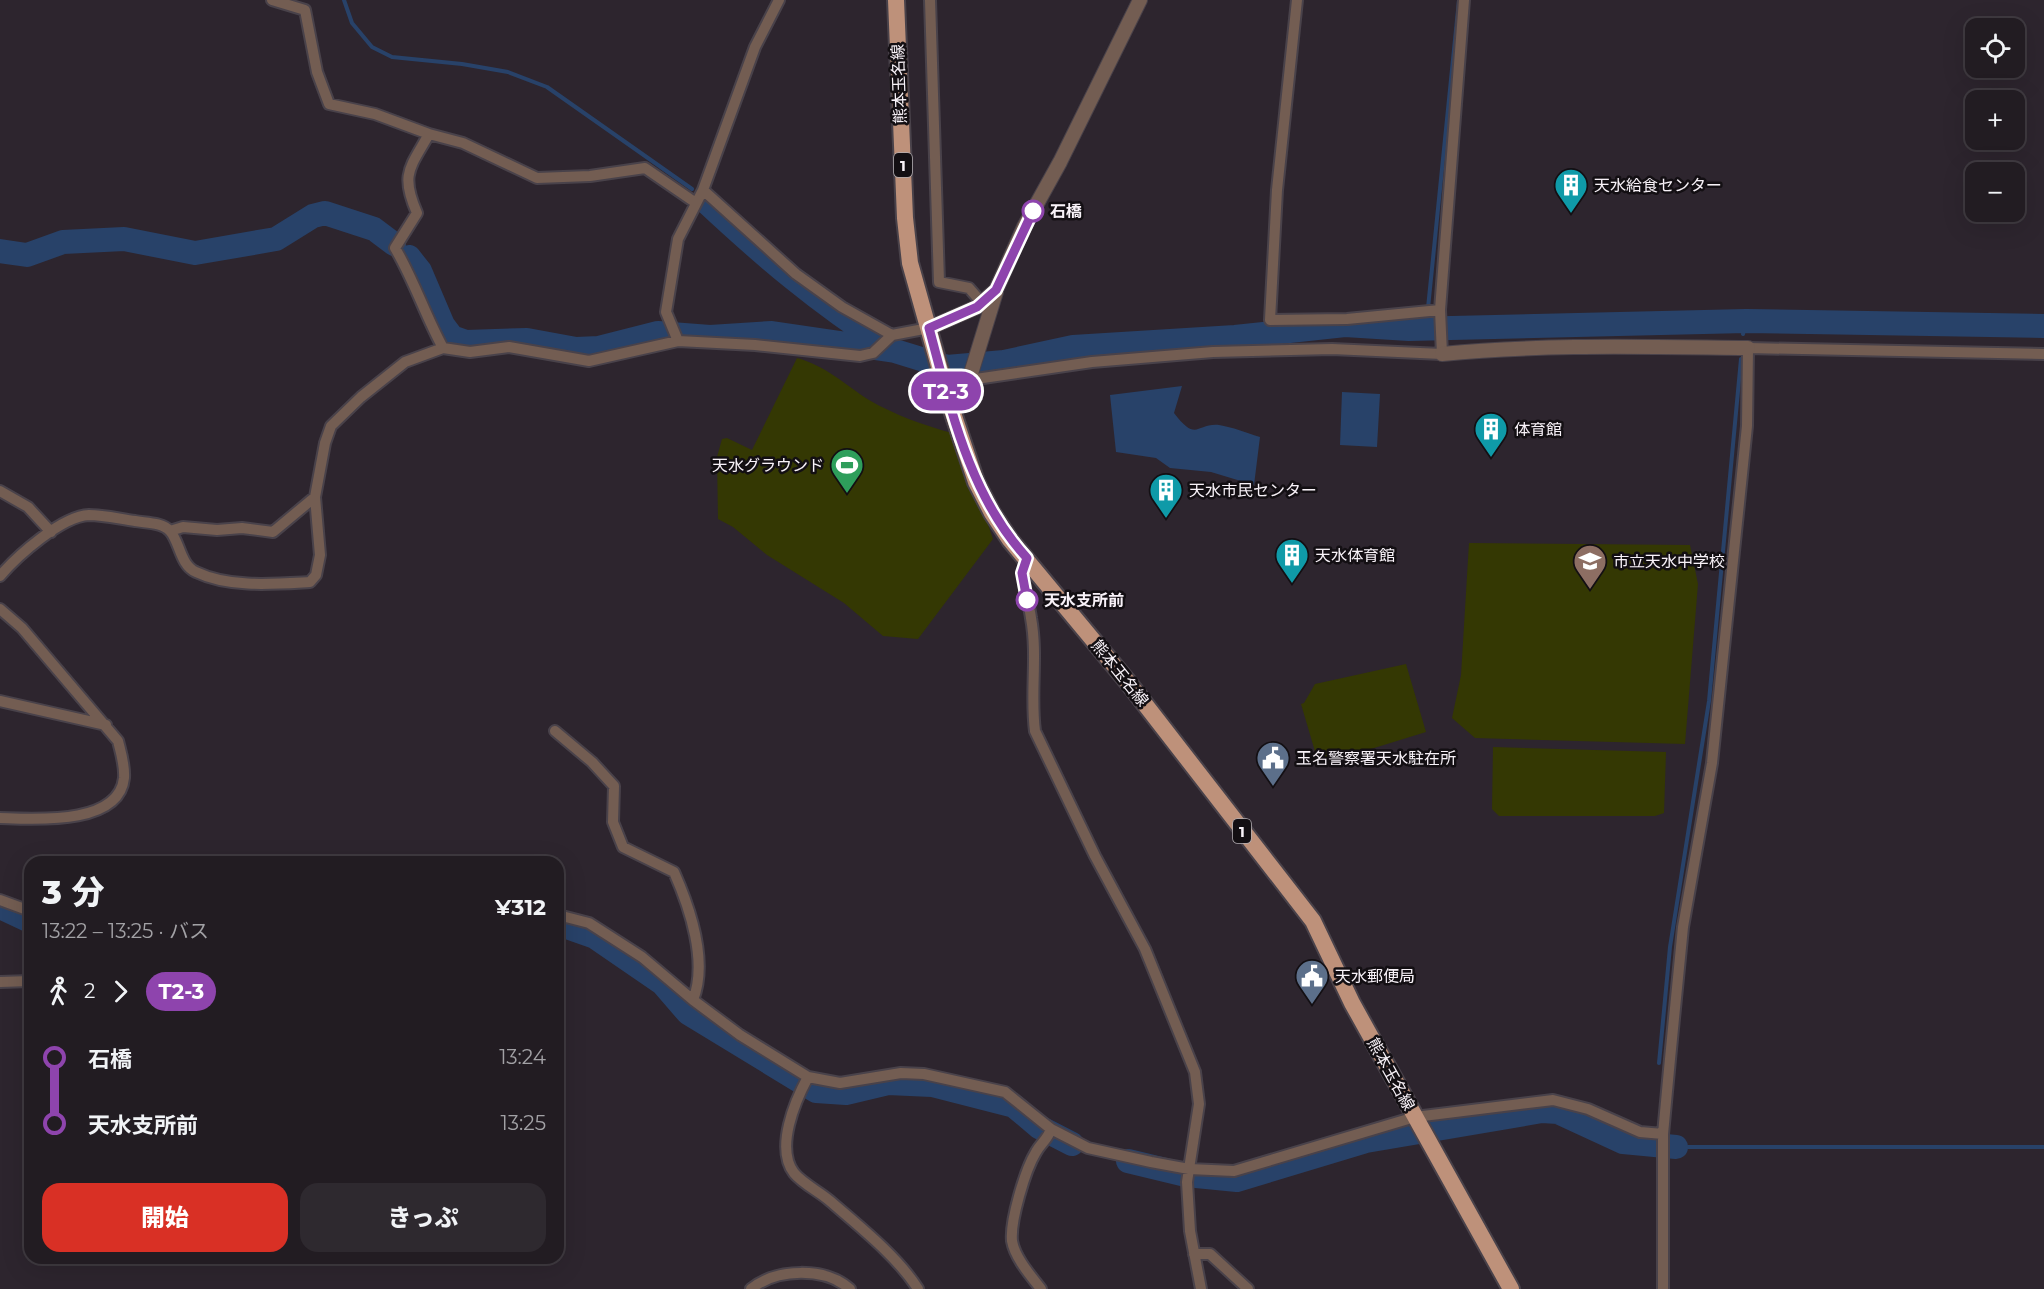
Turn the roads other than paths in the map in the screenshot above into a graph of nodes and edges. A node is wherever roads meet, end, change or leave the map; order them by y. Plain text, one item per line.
1 (272, 0) edge
2 (778, 0) edge
3 (896, 0) edge
4 (930, 0) edge
5 (1140, 0) edge
6 (1297, 0) edge
7 (1464, 0) edge
8 (429, 134) junction
9 (703, 190) junction
10 (696, 203) junction
11 (996, 290) junction
12 (982, 303) junction
13 (1440, 313) junction
14 (929, 328) junction
15 (675, 335) junction
16 (890, 337) junction
17 (442, 348) junction
18 (1442, 348) junction
19 (1748, 348) junction
20 (2044, 354) edge
21 (970, 376) junction
22 (947, 395) junction
23 (0, 491) edge
24 (315, 497) junction
25 (170, 531) junction
26 (51, 532) junction
27 (1027, 558) junction
28 (0, 576) edge
29 (0, 609) edge
30 (0, 701) edge
31 (106, 725) junction
32 (555, 731) dead end
33 (0, 818) edge
34 (0, 900) edge
35 (24, 909) edge
36 (564, 917) edge
37 (24, 981) edge
38 (0, 982) edge
39 (693, 1000) junction
40 (807, 1079) junction
41 (1418, 1122) junction
42 (1050, 1131) junction
43 (1663, 1138) junction
44 (1188, 1175) junction
45 (1194, 1254) junction
46 (751, 1289) edge
47 (850, 1289) edge
48 (918, 1289) edge
49 (1041, 1289) edge
50 (1201, 1289) edge
51 (1248, 1289) edge
52 (1511, 1289) edge
53 (1664, 1289) edge

1 - 8 street
2 - 9 street
3 - 14 main road, 熊本玉名線 / 1
4 - 12 street
5 - 11 street
6 - 13 street
7 - 13 street
8 - 10 street
8 - 17 street
9 - 10 street
9 - 16 street
10 - 15 street
11 - 12 street
11 - 21 street
12 - 14 street
13 - 18 street
14 - 16 street
14 - 22 main road, 熊本玉名線 / 1
15 - 16 street
15 - 17 street
17 - 24 street
18 - 19 street
18 - 21 street
19 - 20 street
19 - 43 street
21 - 22 street
22 - 27 main road, 熊本玉名線 / 1
23 - 26 street
24 - 25 street
24 - 25 street
25 - 26 street
26 - 28 street
27 - 41 main road, 熊本玉名線 / 1
27 - 44 street
29 - 31 street
30 - 31 street
31 - 33 street
32 - 39 street
34 - 35 street
36 - 39 street
37 - 38 street
39 - 40 street
40 - 42 street
40 - 48 street
41 - 43 street
41 - 44 street
41 - 52 main road, 熊本玉名線 / 1
42 - 44 street
42 - 49 street
43 - 53 street
44 - 45 street
45 - 50 street
45 - 51 street
46 - 47 street

